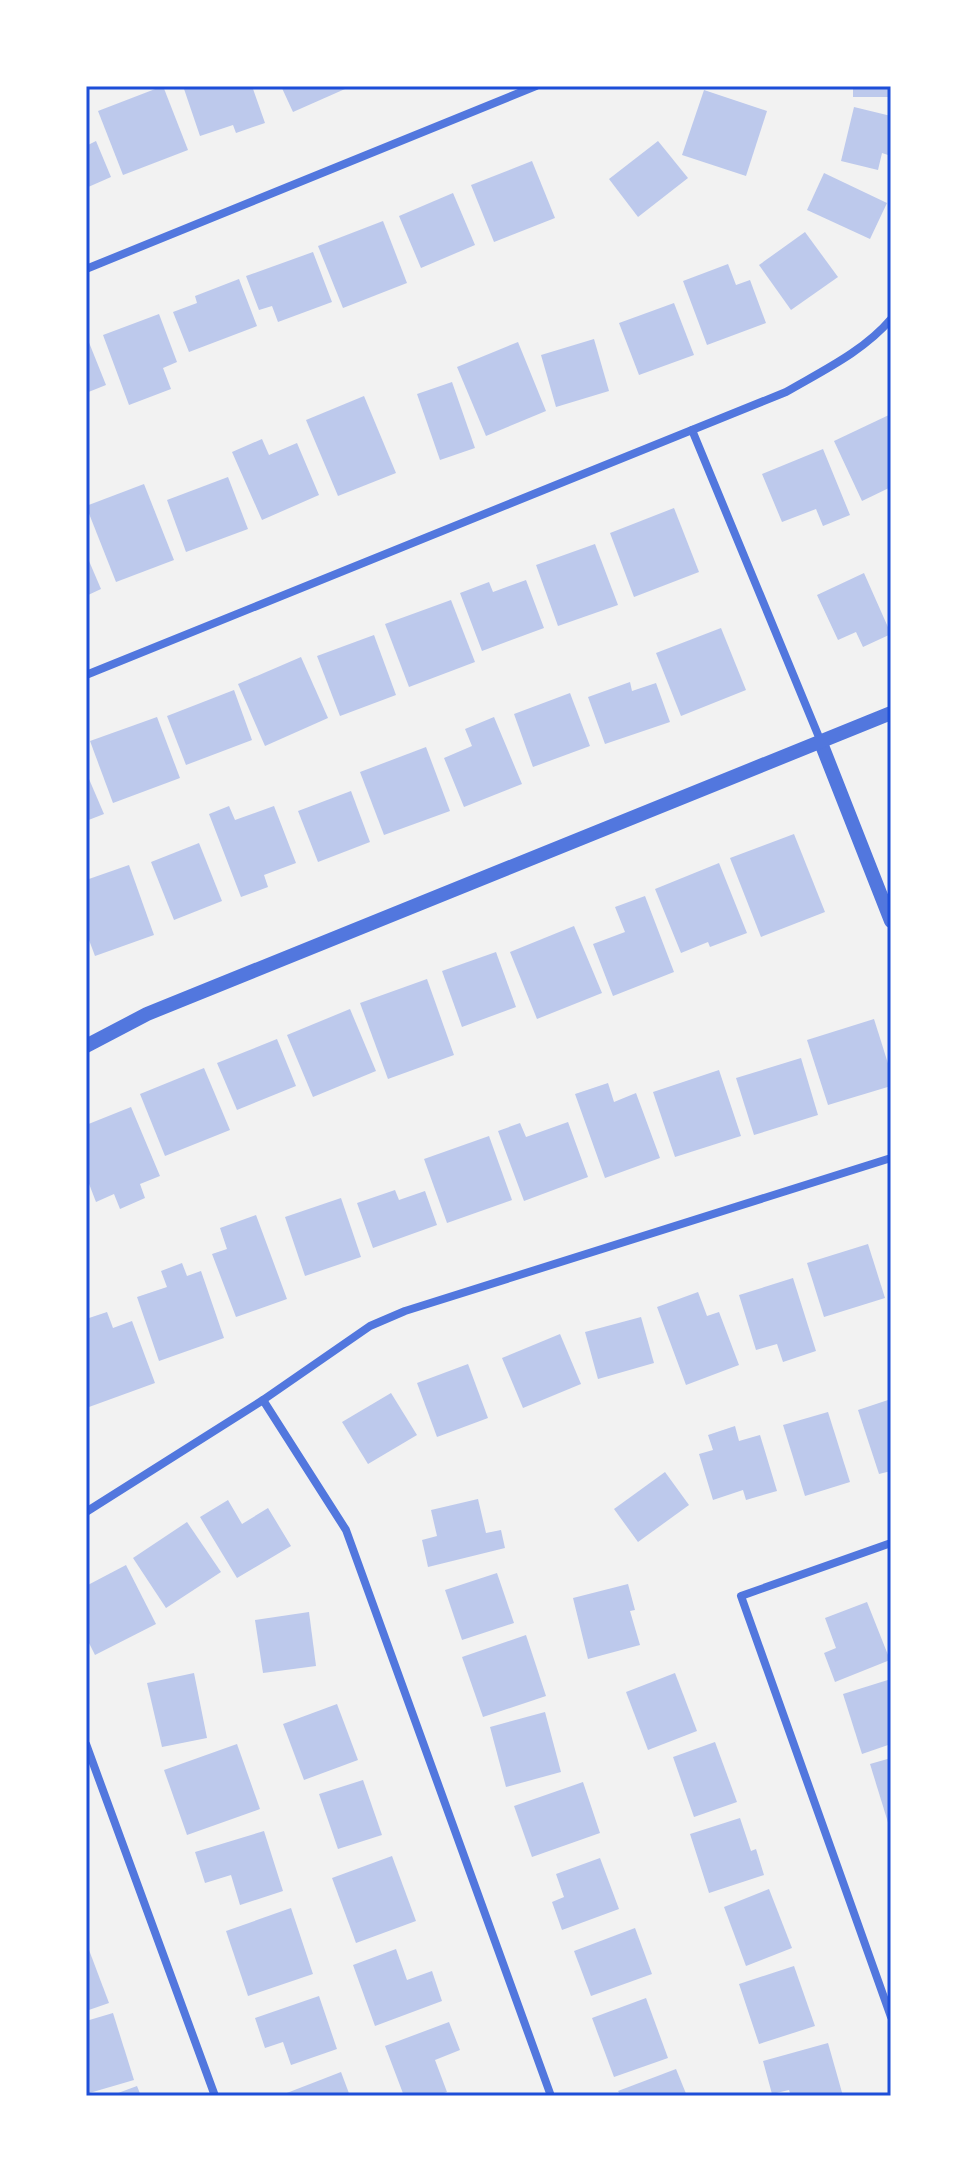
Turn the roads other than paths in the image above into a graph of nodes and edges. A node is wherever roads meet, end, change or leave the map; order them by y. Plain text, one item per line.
1 (536, 86) edge
2 (86, 269) edge
3 (891, 319) edge
4 (692, 430) junction
5 (86, 675) edge
6 (891, 713) edge
7 (821, 743) junction
8 (891, 921) edge
9 (86, 1046) edge
10 (891, 1158) edge
11 (263, 1400) junction
12 (86, 1512) edge
13 (891, 1543) edge
14 (86, 1744) edge
15 (891, 2017) edge
16 (215, 2096) edge
17 (551, 2096) edge

1 - 2 street
3 - 4 street
4 - 5 street
4 - 7 street
6 - 7 street
7 - 8 street
7 - 9 street
10 - 11 street
11 - 12 street
11 - 17 street
13 - 15 street
14 - 16 street

